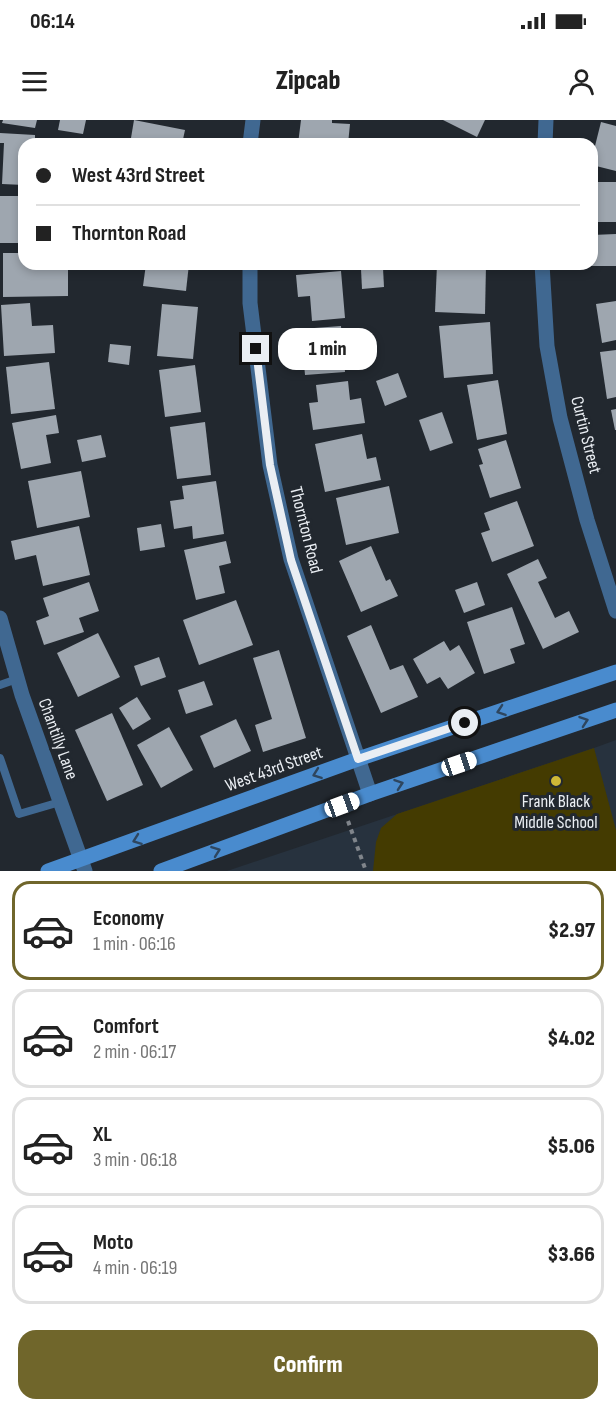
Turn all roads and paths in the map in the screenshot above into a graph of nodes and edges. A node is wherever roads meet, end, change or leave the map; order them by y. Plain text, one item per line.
1 (253, 120) edge
2 (546, 120) edge
3 (251, 138) edge
4 (545, 138) edge
5 (250, 270) edge
6 (542, 270) edge
7 (616, 611) edge
8 (0, 618) edge
9 (616, 672) edge
10 (17, 680) junction
11 (0, 685) edge
12 (616, 710) edge
13 (0, 758) edge
14 (358, 759) junction
15 (370, 794) junction
16 (60, 802) junction
17 (342, 805) junction
18 (83, 866) edge
19 (48, 871) edge
20 (161, 871) edge
21 (366, 871) edge

1 - 3 street
2 - 4 street
5 - 14 street, Thornton Road
6 - 7 street, Curtin Street
8 - 10 street, Chantilly Lane
9 -> 14 main road, West 43rd Street
10 - 11 lane
10 - 16 street, Chantilly Lane
15 -> 12 main road
13 - 16 lane
14 - 15 street, Thornton Road
14 -> 18 main road, West 43rd Street
15 - 17 main road
16 - 18 street, Chantilly Lane
20 -> 17 main road
17 - 21 path
18 - 19 main road, West 43rd Street

